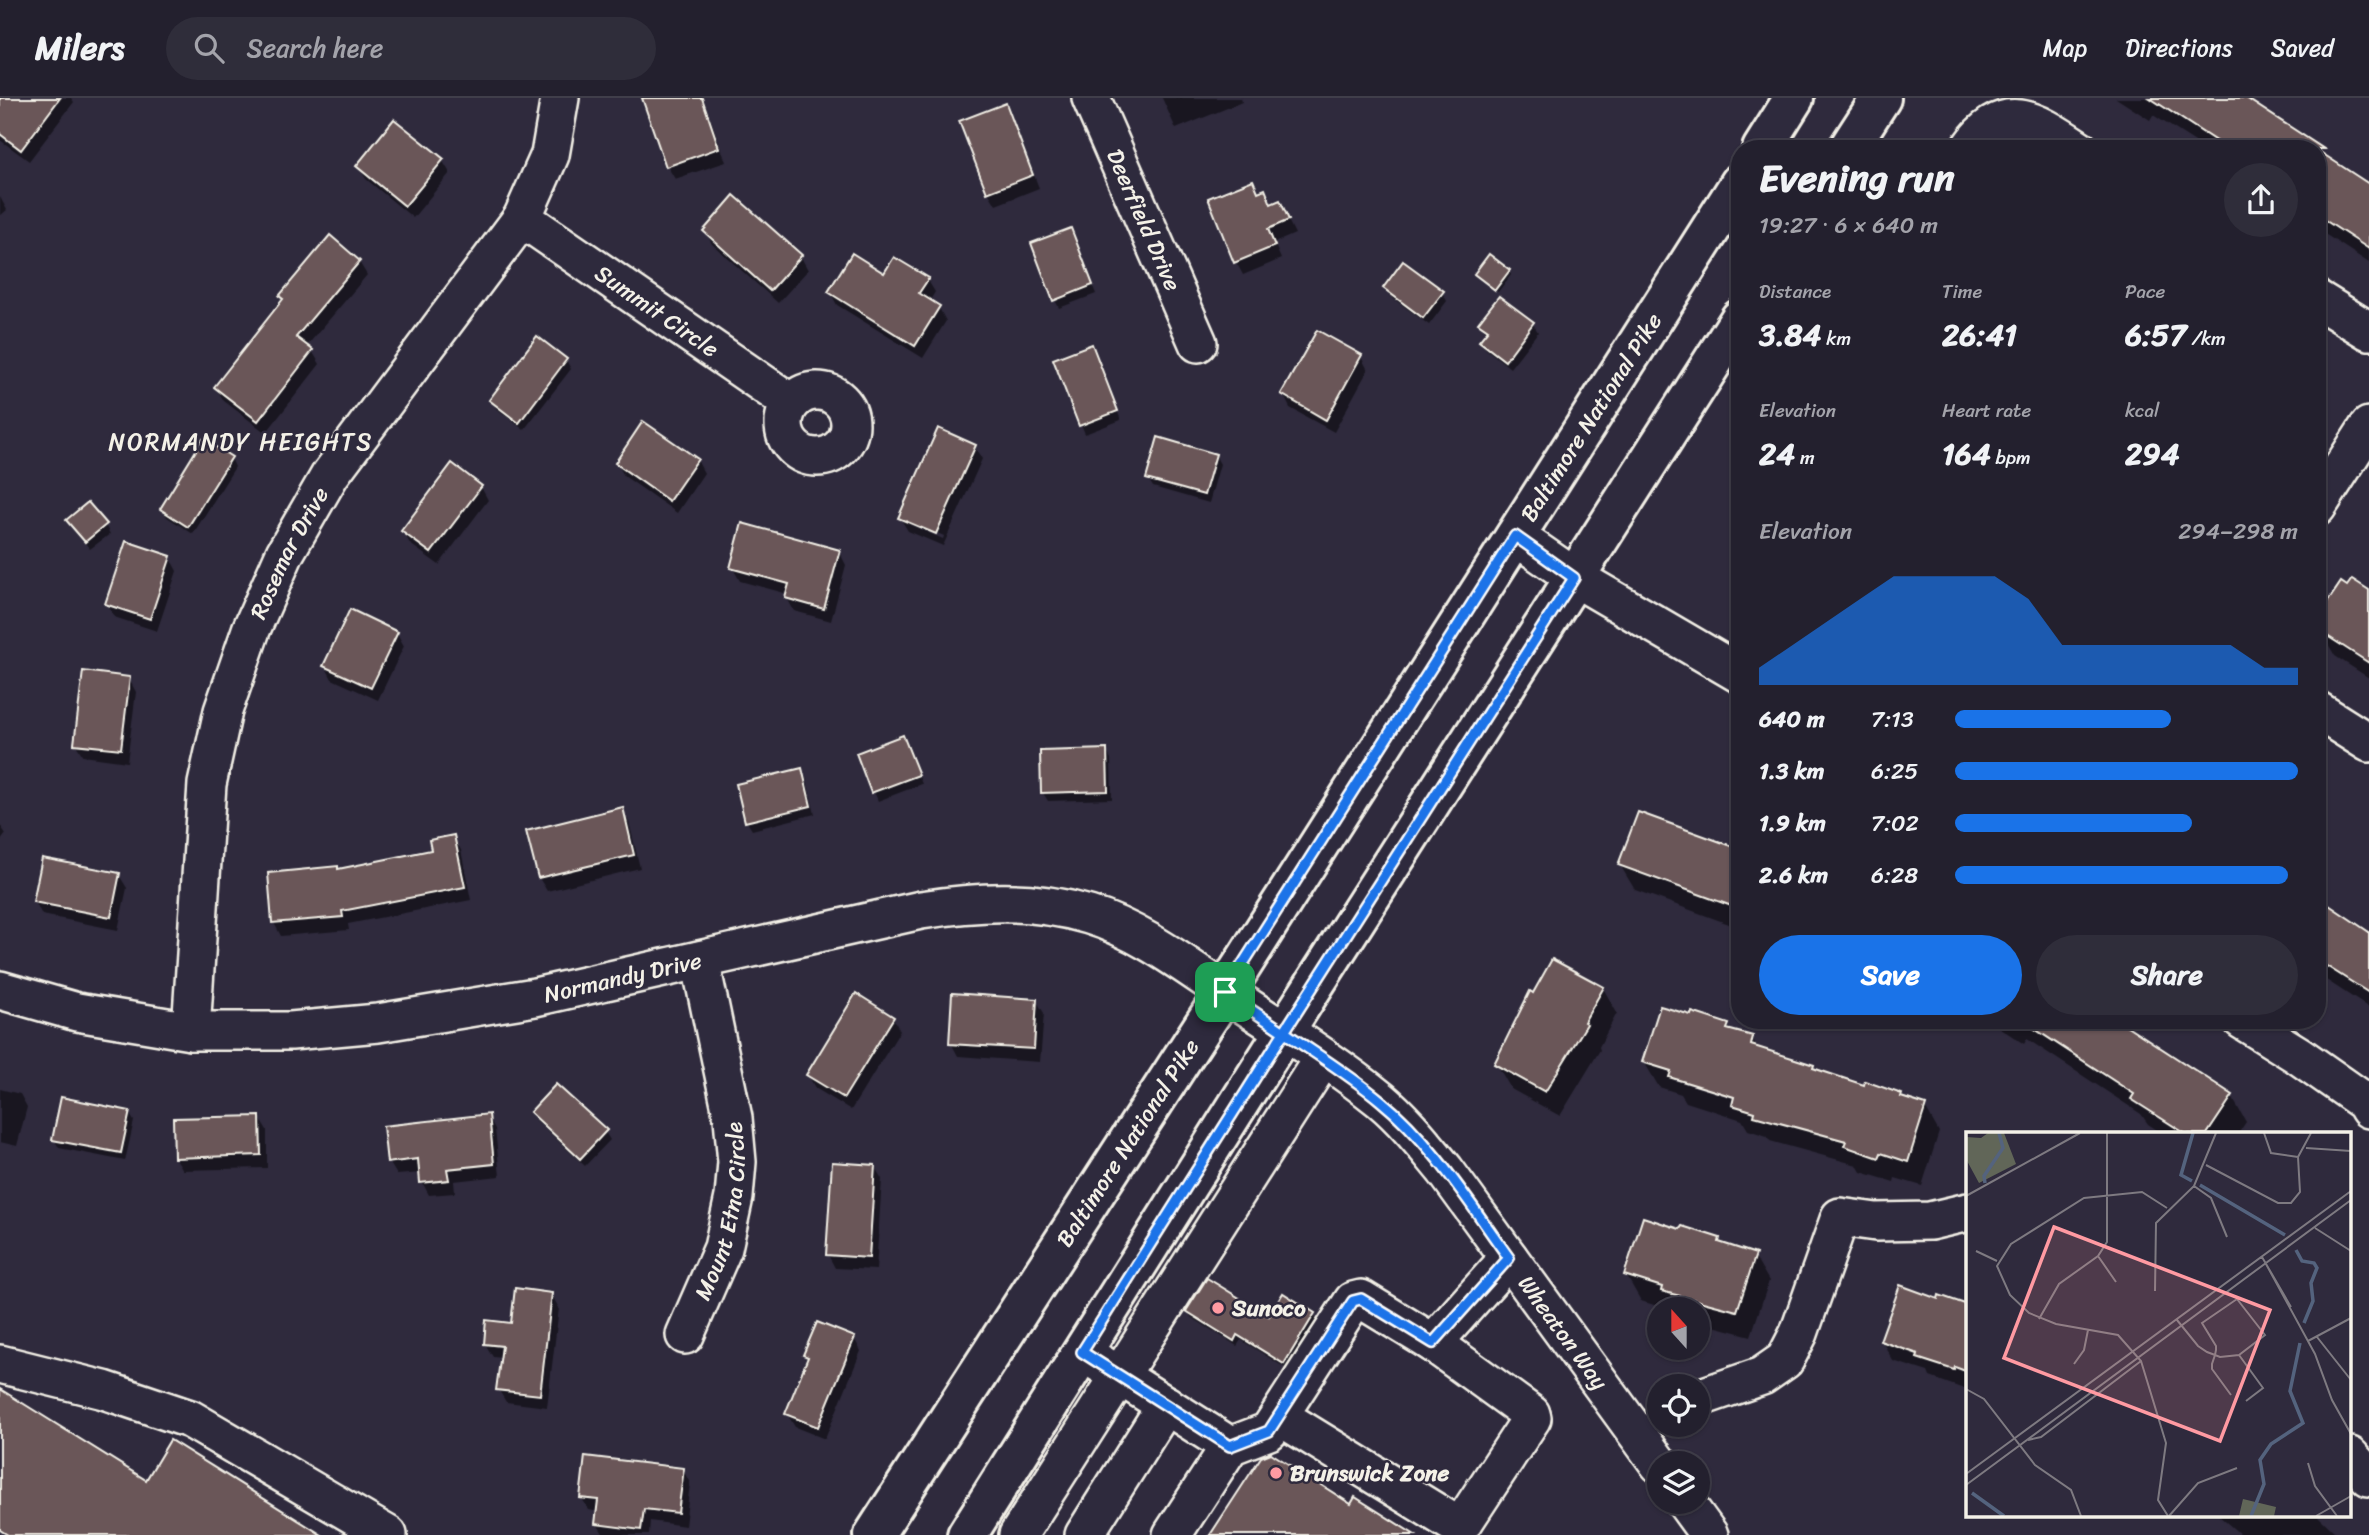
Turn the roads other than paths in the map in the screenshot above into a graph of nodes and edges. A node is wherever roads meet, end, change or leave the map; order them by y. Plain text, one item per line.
1 (560, 98) edge
2 (1091, 98) edge
3 (1794, 98) edge
4 (1881, 98) edge
5 (1768, 140) edge
6 (1854, 140) edge
7 (1974, 140) edge
8 (2064, 140) edge
9 (1731, 197) edge
10 (522, 218) junction
11 (2326, 305) edge
12 (2369, 331) edge
13 (1731, 333) edge
14 (1198, 343) dead end
15 (791, 403) dead end
16 (2369, 426) edge
17 (2326, 494) edge
18 (1515, 536) junction
19 (1574, 578) junction
20 (1731, 669) edge
21 (2326, 716) edge
22 (2369, 743) edge
23 (700, 960) junction
24 (0, 990) edge
25 (1225, 992) junction
26 (2256, 1029) edge
27 (191, 1031) junction
28 (1284, 1032) junction
29 (1323, 1058) junction
30 (2369, 1109) edge
31 (1966, 1212) edge
32 (1509, 1258) junction
33 (685, 1335) dead end
34 (1433, 1343) junction
35 (1082, 1352) junction
36 (0, 1364) edge
37 (1120, 1376) junction
38 (1710, 1394) edge
39 (1166, 1405) junction
40 (1279, 1416) junction
41 (1652, 1440) edge
42 (1230, 1446) junction
43 (2352, 1459) edge
44 (2369, 1477) edge
45 (1694, 1514) edge
46 (388, 1535) edge
47 (874, 1535) edge
48 (967, 1535) edge
49 (1018, 1535) edge
50 (1084, 1535) edge
51 (1172, 1535) edge
52 (1709, 1535) edge

1 - 10 street, Rosemar Drive
2 - 14 street, Deerfield Drive
3 - 5 main road
4 - 6 main road
7 - 8 street
9 - 18 main road, Baltimore National Pike
10 - 15 street, Summit Circle
10 - 27 street, Rosemar Drive
11 - 12 street
13 - 19 main road
16 - 17 street
18 - 19 street
18 - 25 main road, Baltimore National Pike
19 - 20 street
19 - 28 main road
21 - 22 street
23 - 25 street, Normandy Drive
23 - 27 street, Normandy Drive
23 - 33 street, Mount Etna Circle
24 - 27 street, Normandy Drive
25 - 28 street, Normandy Drive
25 - 47 main road, Baltimore National Pike
26 - 30 street
28 - 29 street, Wheaton Way
28 - 35 main road
29 - 32 street, Wheaton Way
29 - 37 street
31 - 38 street
32 - 34 street
32 - 41 street, Wheaton Way
34 - 40 street
34 - 40 street
35 - 37 street
35 - 48 main road
36 - 46 street
37 - 39 street
37 - 49 street
39 - 42 street
39 - 50 street
40 - 42 street
42 - 51 street
43 - 44 street
45 - 52 street

